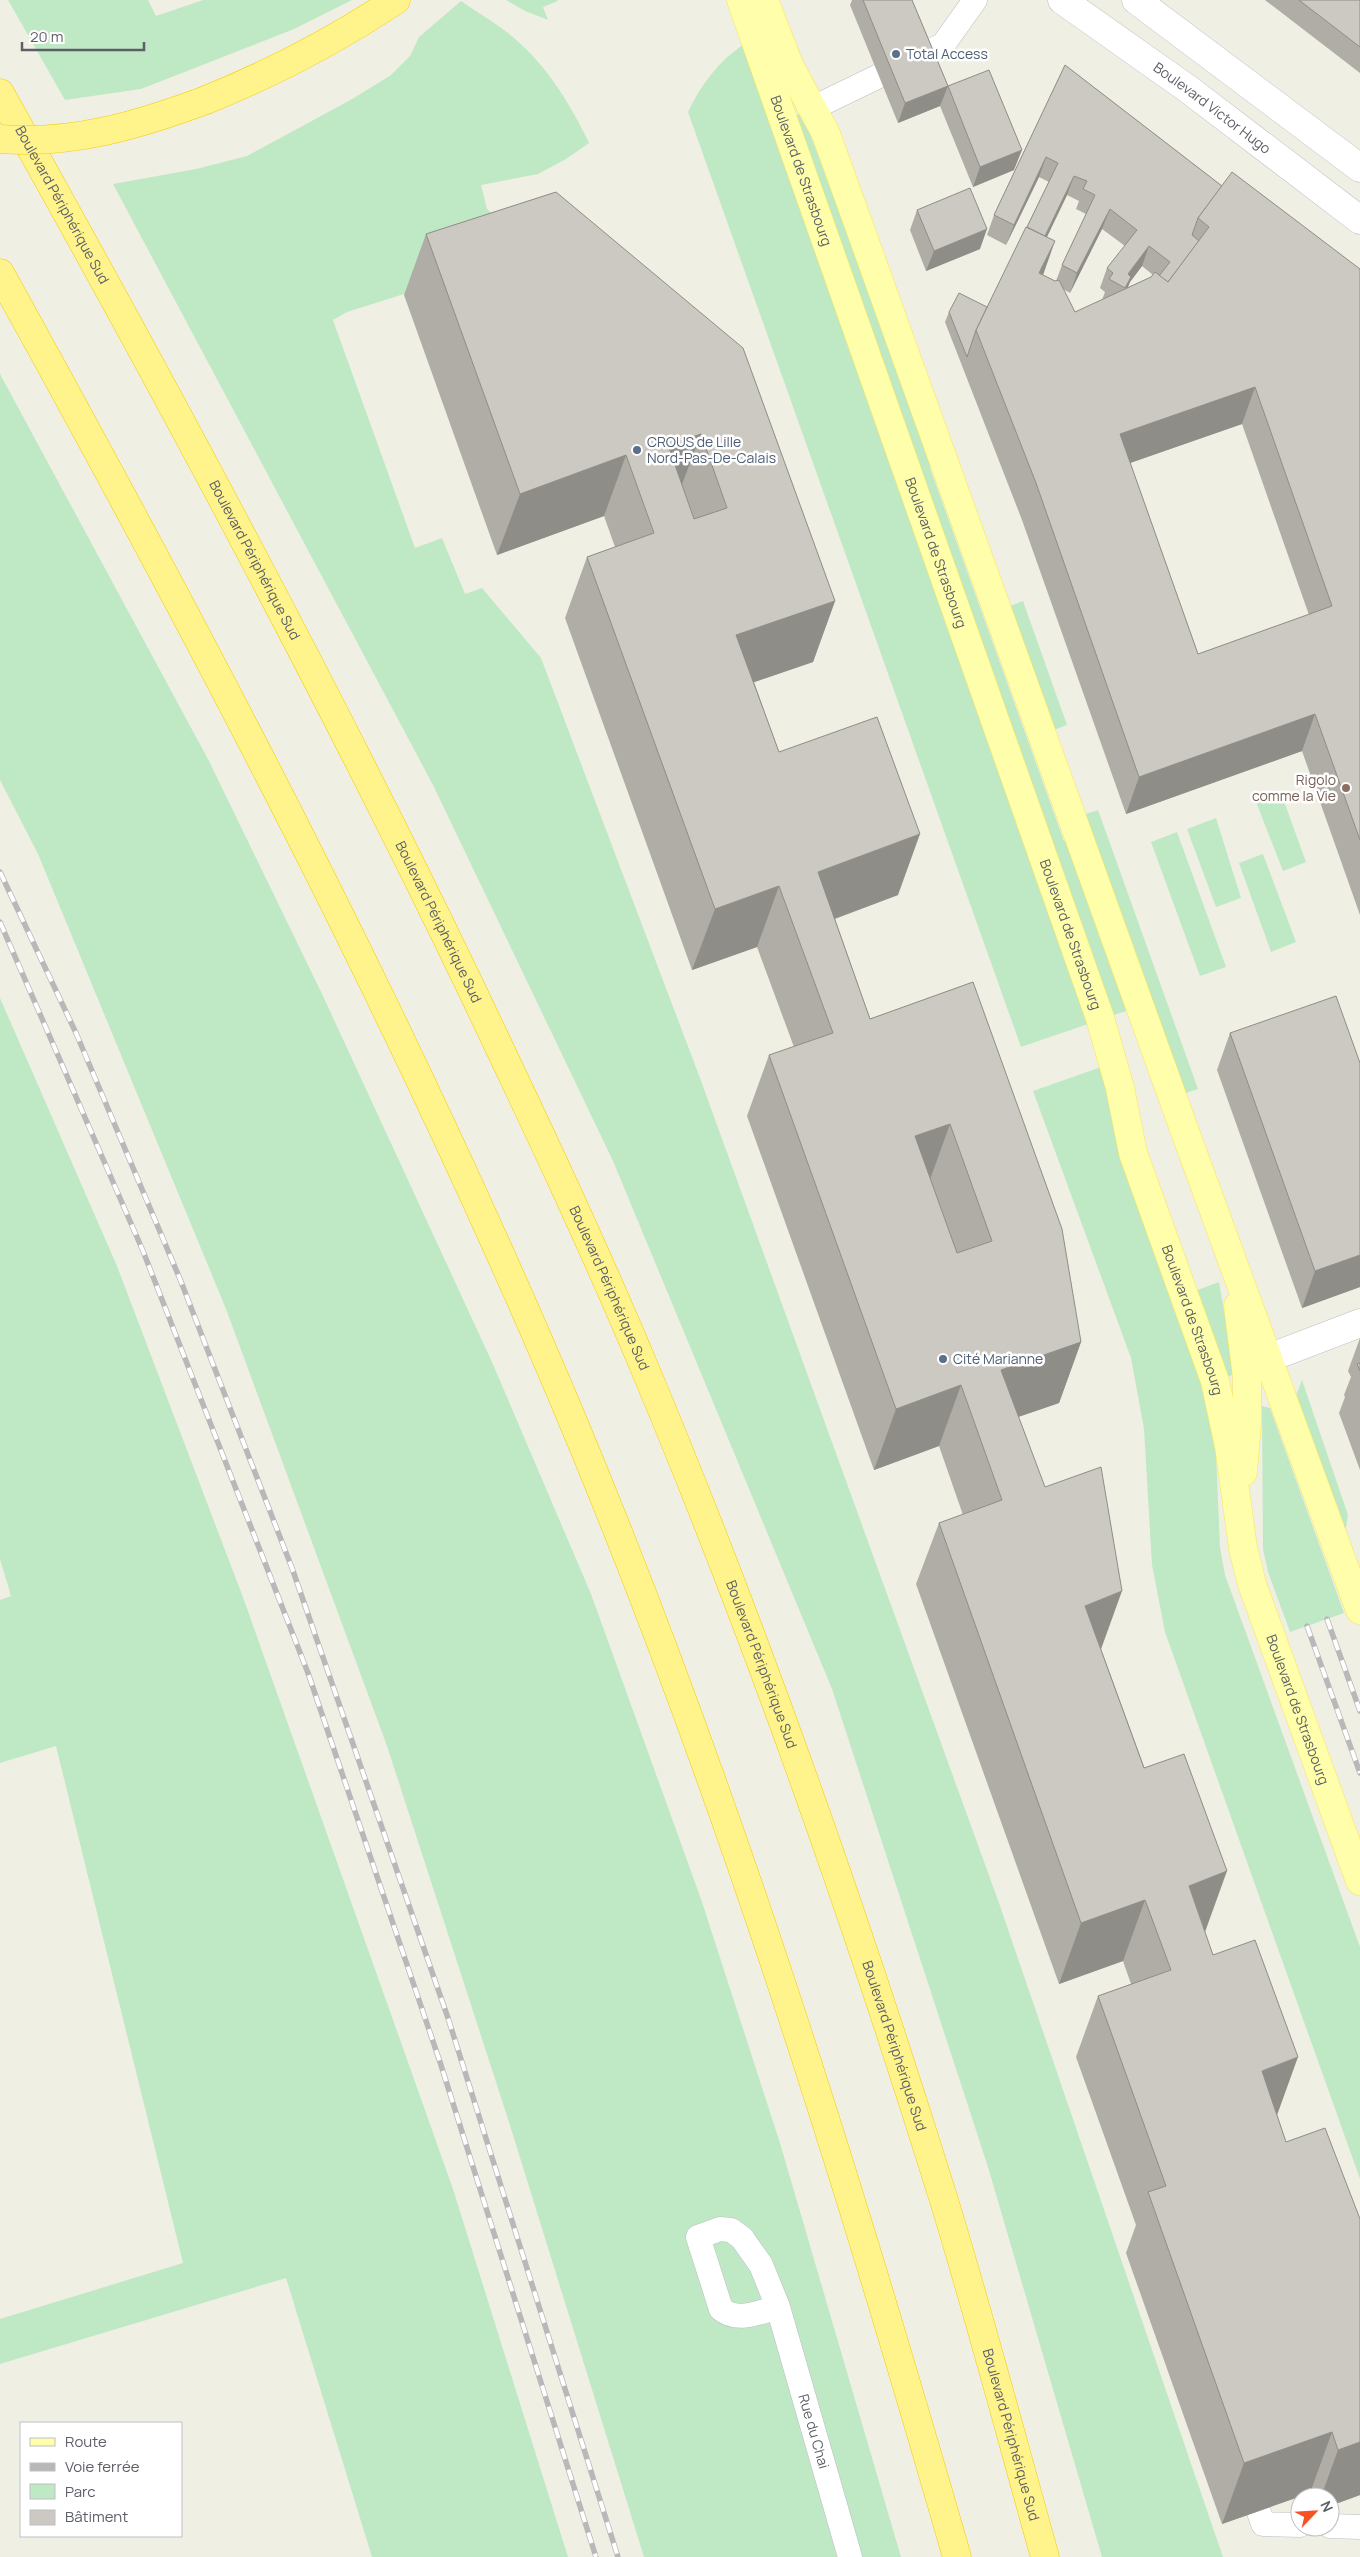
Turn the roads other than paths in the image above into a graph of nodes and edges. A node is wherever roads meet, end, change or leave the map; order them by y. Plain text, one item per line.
1 (396, 0) edge
2 (741, 0) edge
3 (764, 0) edge
4 (975, 0) edge
5 (1062, 0) edge
6 (1136, 0) edge
7 (919, 56) edge
8 (879, 76) dead end
9 (0, 93) edge
10 (813, 108) junction
11 (0, 139) edge
12 (1360, 168) edge
13 (1360, 220) edge
14 (0, 273) edge
15 (1229, 1251) junction
16 (1360, 1323) edge
17 (1269, 1358) junction
18 (1240, 1514) junction
19 (1360, 1610) edge
20 (1360, 1881) edge
21 (778, 2307) dead end
22 (1241, 2460) edge
23 (1290, 2525) edge
24 (1340, 2526) edge
25 (1360, 2527) edge
26 (850, 2557) edge
27 (957, 2557) edge
28 (1045, 2557) edge

1 - 11 highway, bridge
2 - 18 main road, Boulevard de Strasbourg
3 - 10 main road, Boulevard de Strasbourg
4 - 7 lane
5 - 13 main road, Boulevard Victor Hugo
6 - 12 main road
8 - 10 lane
9 - 28 highway, Boulevard Périphérique Sud
10 - 15 main road, Boulevard de Strasbourg
14 - 27 highway
15 - 17 main road, Boulevard de Strasbourg
15 - 18 main road
16 - 17 main road
17 - 19 main road, Boulevard de Strasbourg
18 - 20 main road, Boulevard de Strasbourg
21 - 26 lane, Rue du Chai
22 - 23 lane
24 - 25 lane

